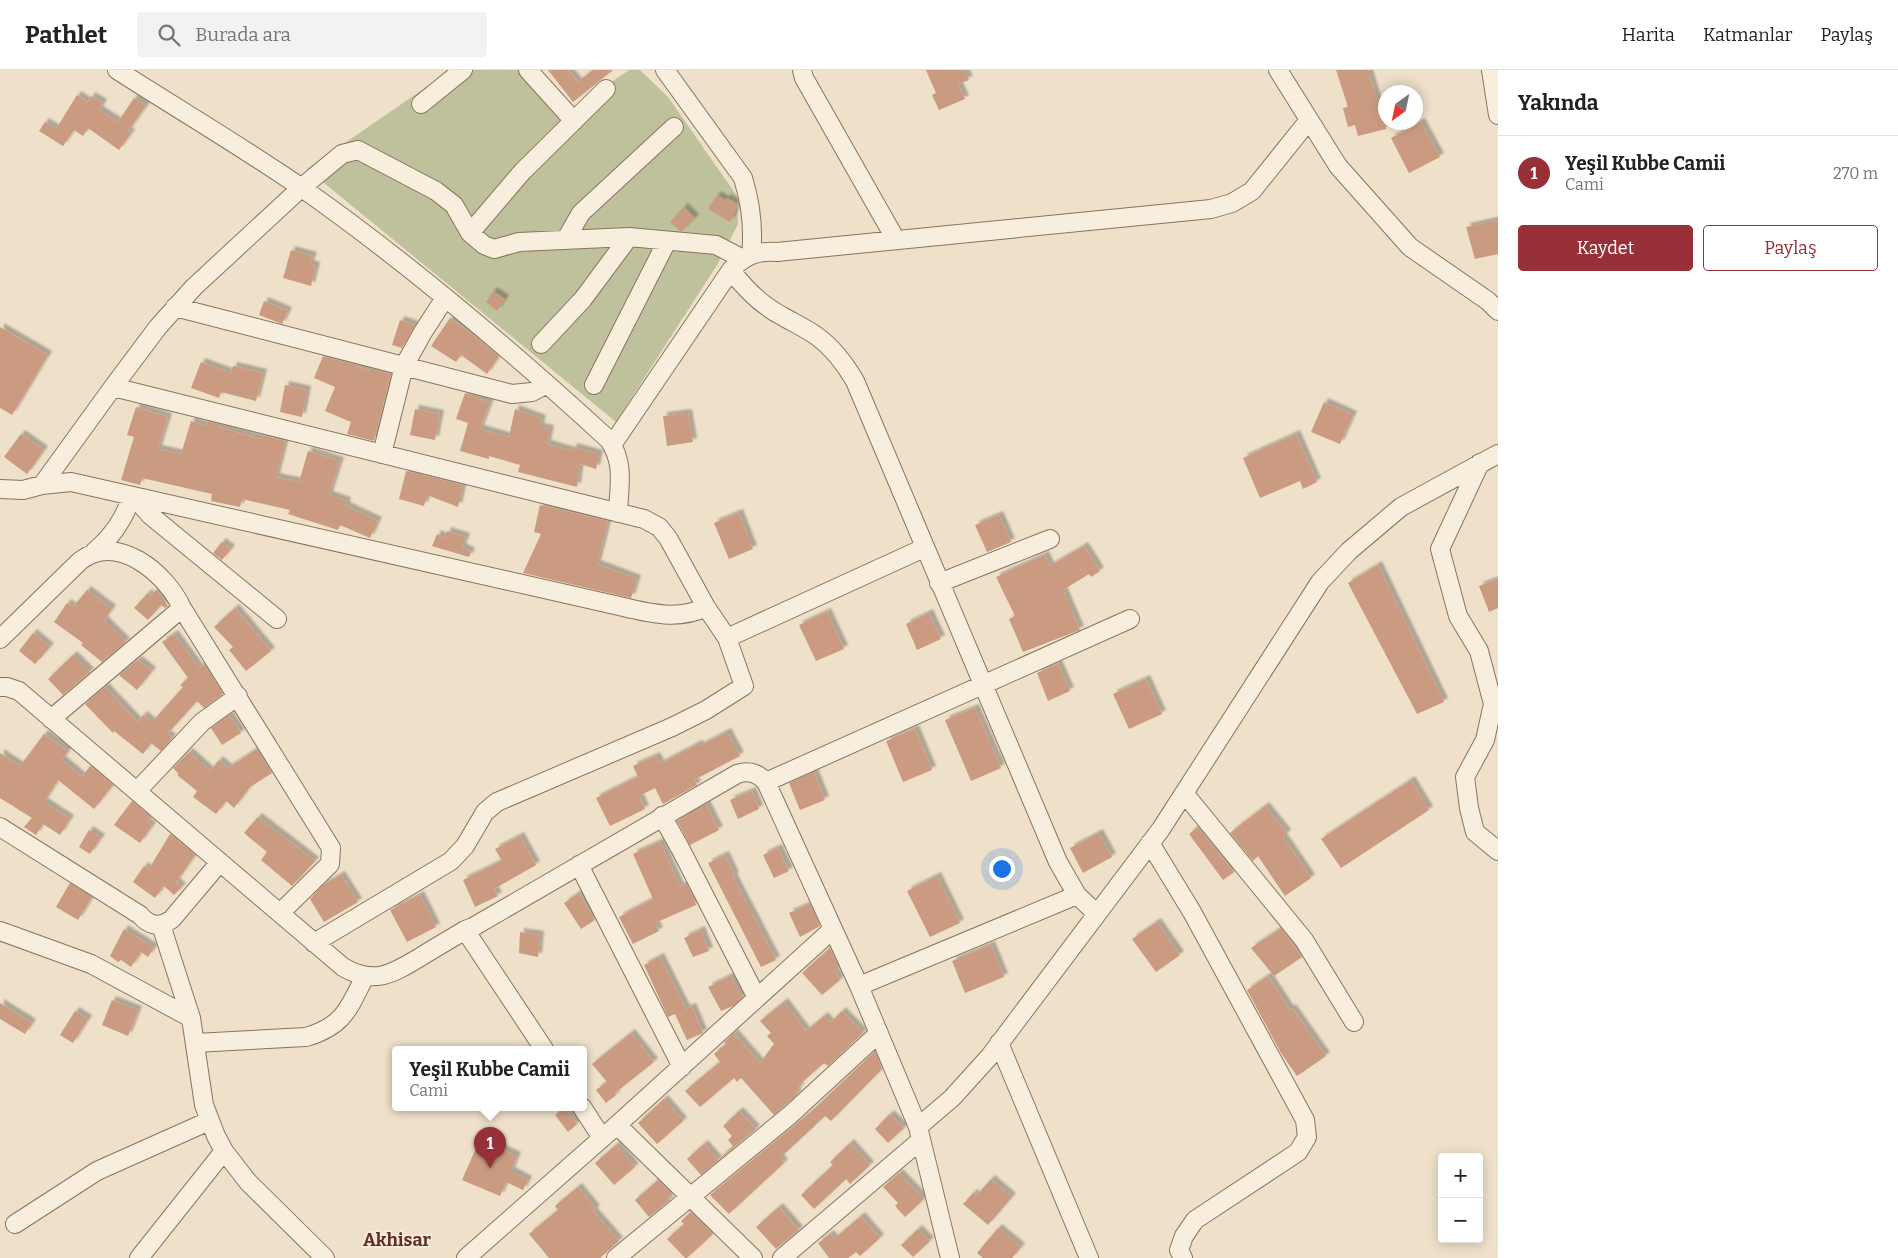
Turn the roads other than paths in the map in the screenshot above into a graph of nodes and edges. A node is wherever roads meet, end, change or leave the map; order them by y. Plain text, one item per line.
1 (117, 70) edge
2 (463, 70) edge
3 (528, 70) edge
4 (665, 70) edge
5 (802, 70) edge
6 (1278, 70) edge
7 (1491, 70) edge
8 (606, 89) dead end
9 (421, 104) dead end
10 (1498, 115) edge
11 (1310, 120) junction
12 (574, 121) junction
13 (674, 127) dead end
14 (301, 188) junction
15 (470, 233) junction
16 (629, 237) junction
17 (566, 239) junction
18 (666, 240) junction
19 (896, 240) junction
20 (742, 261) junction
21 (445, 298) junction
22 (175, 307) junction
23 (1498, 311) edge
24 (541, 344) dead end
25 (404, 366) junction
26 (547, 384) junction
27 (594, 385) dead end
28 (113, 387) junction
29 (612, 445) junction
30 (382, 454) junction
31 (1498, 454) edge
32 (1480, 463) junction
33 (42, 485) junction
34 (0, 489) edge
35 (137, 497) junction
36 (618, 513) junction
37 (1050, 539) dead end
38 (924, 548) junction
39 (94, 552) junction
40 (939, 583) junction
41 (706, 607) junction
42 (182, 608) junction
43 (277, 619) dead end
44 (1130, 619) dead end
45 (727, 638) junction
46 (0, 639) edge
47 (983, 686) junction
48 (0, 687) edge
49 (238, 696) junction
50 (51, 719) junction
51 (766, 782) junction
52 (137, 792) junction
53 (1184, 793) junction
54 (662, 816) junction
55 (0, 827) edge
56 (1150, 843) junction
57 (1498, 852) edge
58 (220, 862) junction
59 (579, 865) junction
60 (1077, 895) junction
61 (280, 913) junction
62 (1096, 914) junction
63 (160, 925) junction
64 (0, 930) edge
65 (465, 930) junction
66 (833, 930) junction
67 (314, 942) junction
68 (366, 976) junction
69 (859, 986) junction
70 (757, 998) junction
71 (192, 1018) junction
72 (1354, 1022) dead end
73 (879, 1033) junction
74 (195, 1043) junction
75 (999, 1043) junction
76 (542, 1046) edge
77 (682, 1067) junction
78 (585, 1111) edge
79 (209, 1121) junction
80 (617, 1125) junction
81 (919, 1134) junction
82 (602, 1138) junction
83 (224, 1151) junction
84 (690, 1197) junction
85 (15, 1224) dead end
86 (947, 1256) edge
87 (139, 1258) edge
88 (325, 1258) edge
89 (466, 1258) edge
90 (616, 1258) edge
91 (753, 1258) edge
92 (782, 1258) edge
93 (1089, 1258) edge
94 (1183, 1258) edge

1 - 14 street
2 - 9 street
3 - 12 street
4 - 20 street
5 - 19 street
6 - 11 street
7 - 10 street
8 - 12 street
11 - 19 street
11 - 23 street
12 - 15 street
13 - 17 street
14 - 15 street
14 - 21 street
14 - 22 street
15 - 17 street
16 - 17 street
16 - 18 street
16 - 24 street
18 - 20 street
18 - 27 street
19 - 20 street
20 - 29 street
20 - 38 street
21 - 25 street
21 - 26 street
22 - 25 street
22 - 28 street
25 - 26 street
25 - 30 street
26 - 29 street
28 - 30 street
28 - 33 street
29 - 36 street
30 - 36 street
31 - 32 street
32 - 53 street
32 - 57 street
33 - 34 street
33 - 35 street
35 - 39 street
35 - 41 street
35 - 43 street
36 - 41 street
37 - 40 street
38 - 40 street
38 - 45 street
39 - 42 street
39 - 46 street
40 - 47 street
41 - 45 street
42 - 49 street
42 - 50 street
44 - 47 street
45 - 67 street
47 - 51 street
47 - 60 street
48 - 50 street
49 - 52 street
49 - 61 street
50 - 52 street
51 - 54 street
51 - 66 street
52 - 58 street
53 - 56 street
53 - 72 street
54 - 59 street
54 - 70 street
55 - 63 street
56 - 62 street
56 - 94 street
58 - 61 street
58 - 63 street
59 - 65 street
59 - 77 street
60 - 62 street
60 - 69 street
61 - 67 street
62 - 75 street
63 - 71 street
64 - 71 street
65 - 68 street
65 - 76 street
66 - 69 street
66 - 70 street
67 - 68 street
68 - 74 street
69 - 73 street
70 - 77 street
71 - 74 street
73 - 81 street
73 - 84 street
74 - 79 street
75 - 81 street
75 - 93 street
77 - 80 street
78 - 82 street
79 - 83 street
79 - 85 street
80 - 82 street
80 - 84 street
81 - 86 street
81 - 92 street
82 - 89 street
83 - 87 street
83 - 88 street
84 - 90 street
84 - 91 street

